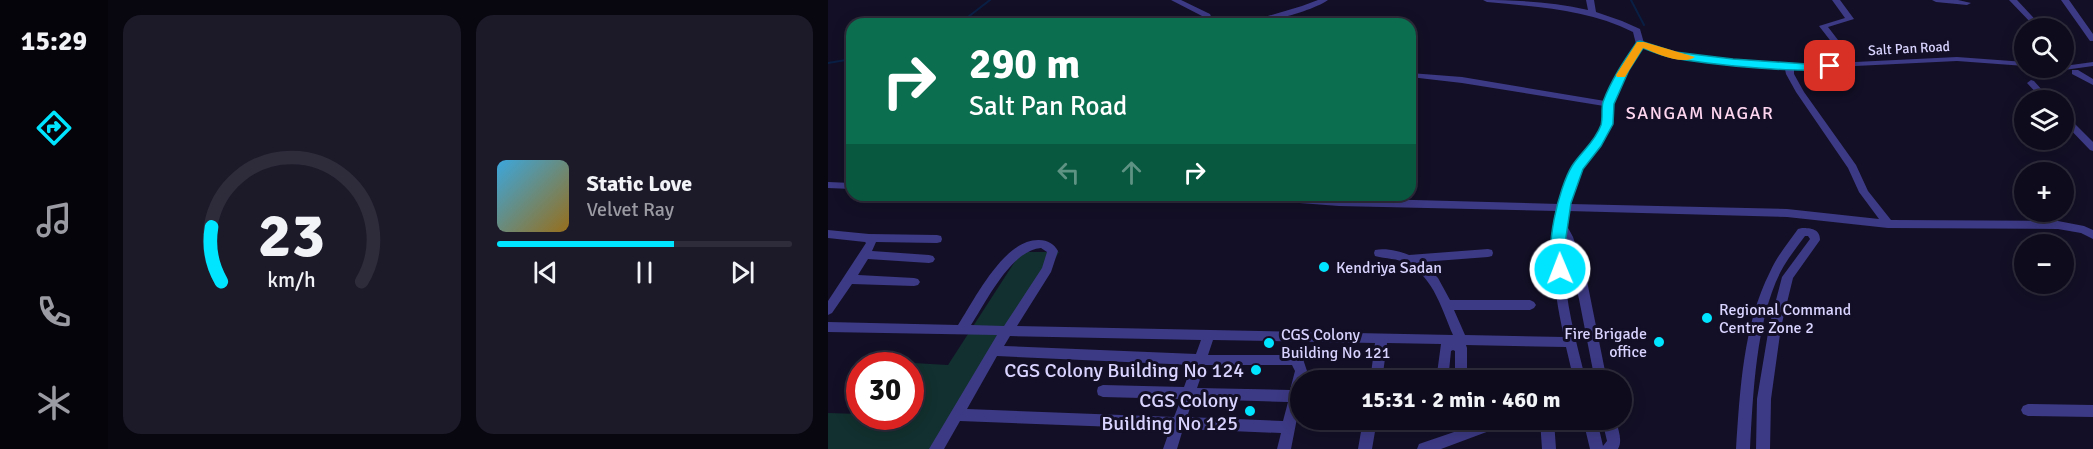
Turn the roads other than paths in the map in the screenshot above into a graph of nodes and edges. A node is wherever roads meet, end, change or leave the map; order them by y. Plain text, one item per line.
1 (1175, 0) edge
2 (1324, 0) edge
3 (1487, 0) edge
4 (1590, 0) edge
5 (1836, 0) edge
6 (1936, 0) edge
7 (2013, 0) edge
8 (2065, 0) edge
9 (1966, 3) dead end
10 (1592, 13) junction
11 (1208, 18) edge
12 (1268, 18) edge
13 (2030, 18) edge
14 (2093, 39) edge
15 (1640, 44) junction
16 (2014, 63) edge
17 (2093, 64) edge
18 (1790, 65) junction
19 (1852, 65) junction
20 (2074, 68) edge
21 (2074, 71) edge
22 (1416, 76) edge
23 (2093, 82) edge
24 (2031, 84) dead end
25 (2037, 90) edge
26 (1608, 104) junction
27 (2074, 128) edge
28 (2093, 148) edge
29 (828, 185) edge
30 (846, 186) edge
31 (1330, 201) edge
32 (1564, 207) junction
33 (1888, 224) junction
34 (1561, 225) junction
35 (828, 234) edge
36 (2093, 235) edge
37 (869, 238) junction
38 (937, 239) dead end
39 (1379, 253) dead end
40 (1488, 253) dead end
41 (866, 255) junction
42 (1411, 258) junction
43 (929, 259) dead end
44 (849, 279) junction
45 (914, 282) dead end
46 (1445, 305) junction
47 (1530, 305) dead end
48 (828, 310) edge
49 (828, 327) edge
50 (961, 330) junction
51 (1007, 330) junction
52 (1209, 334) junction
53 (1382, 338) junction
54 (1461, 340) junction
55 (1571, 342) junction
56 (1754, 348) junction
57 (994, 351) junction
58 (1771, 355) junction
59 (1202, 360) junction
60 (1301, 370) edge
61 (1378, 370) edge
62 (1443, 370) edge
63 (1461, 370) edge
64 (1577, 370) edge
65 (1599, 370) edge
66 (1103, 391) dead end
67 (1190, 393) junction
68 (1290, 396) edge
69 (2028, 410) dead end
70 (2093, 411) edge
71 (956, 415) junction
72 (1290, 416) edge
73 (1178, 423) junction
74 (1287, 428) junction
75 (1368, 430) edge
76 (1464, 430) edge
77 (1477, 430) edge
78 (1548, 430) edge
79 (1592, 430) edge
80 (1611, 430) edge
81 (1464, 435) junction
82 (936, 449) edge
83 (1170, 449) edge
84 (1284, 449) edge
85 (1365, 449) edge
86 (1424, 449) edge
87 (1549, 449) edge
88 (1597, 449) edge
89 (1609, 449) edge
90 (1743, 449) edge
91 (1763, 449) edge

1 - 11 street
2 - 12 street
3 - 10 street
4 - 10 street
5 - 19 street
6 - 9 street
7 - 13 street
8 - 14 street
10 - 15 street
15 - 18 street, Salt Pan Road
15 - 26 street
16 - 19 street, Salt Pan Road
17 - 20 street
18 - 19 street, Salt Pan Road
18 - 33 street
21 - 23 street
22 - 26 street
24 - 25 street
26 - 32 street
27 - 28 street
29 - 30 street
31 - 32 street
32 - 33 street
32 - 34 street
33 - 36 street
34 - 55 street
34 - 65 street
35 - 37 street
37 - 38 street
37 - 41 street
39 - 42 street
40 - 42 street
41 - 43 street
41 - 44 street
42 - 46 street
44 - 45 street
44 - 48 street
46 - 47 street
46 - 54 street
49 - 50 street
50 - 51 street
50 - 51 street
51 - 52 street
51 - 57 street
52 - 53 street
52 - 59 street
53 - 54 street
53 - 61 street
54 - 55 street
55 - 64 street
56 - 58 street
56 - 58 street
56 - 90 street
57 - 59 street
57 - 71 street
58 - 91 street
59 - 60 street
59 - 67 street
62 - 63 street
66 - 67 street
67 - 68 street
67 - 73 street
69 - 70 street
71 - 73 street
71 - 82 street
72 - 74 street
73 - 74 street
73 - 83 street
74 - 84 street
75 - 85 street
76 - 81 street
77 - 81 street
78 - 87 street
79 - 88 street
80 - 89 street
81 - 86 street

